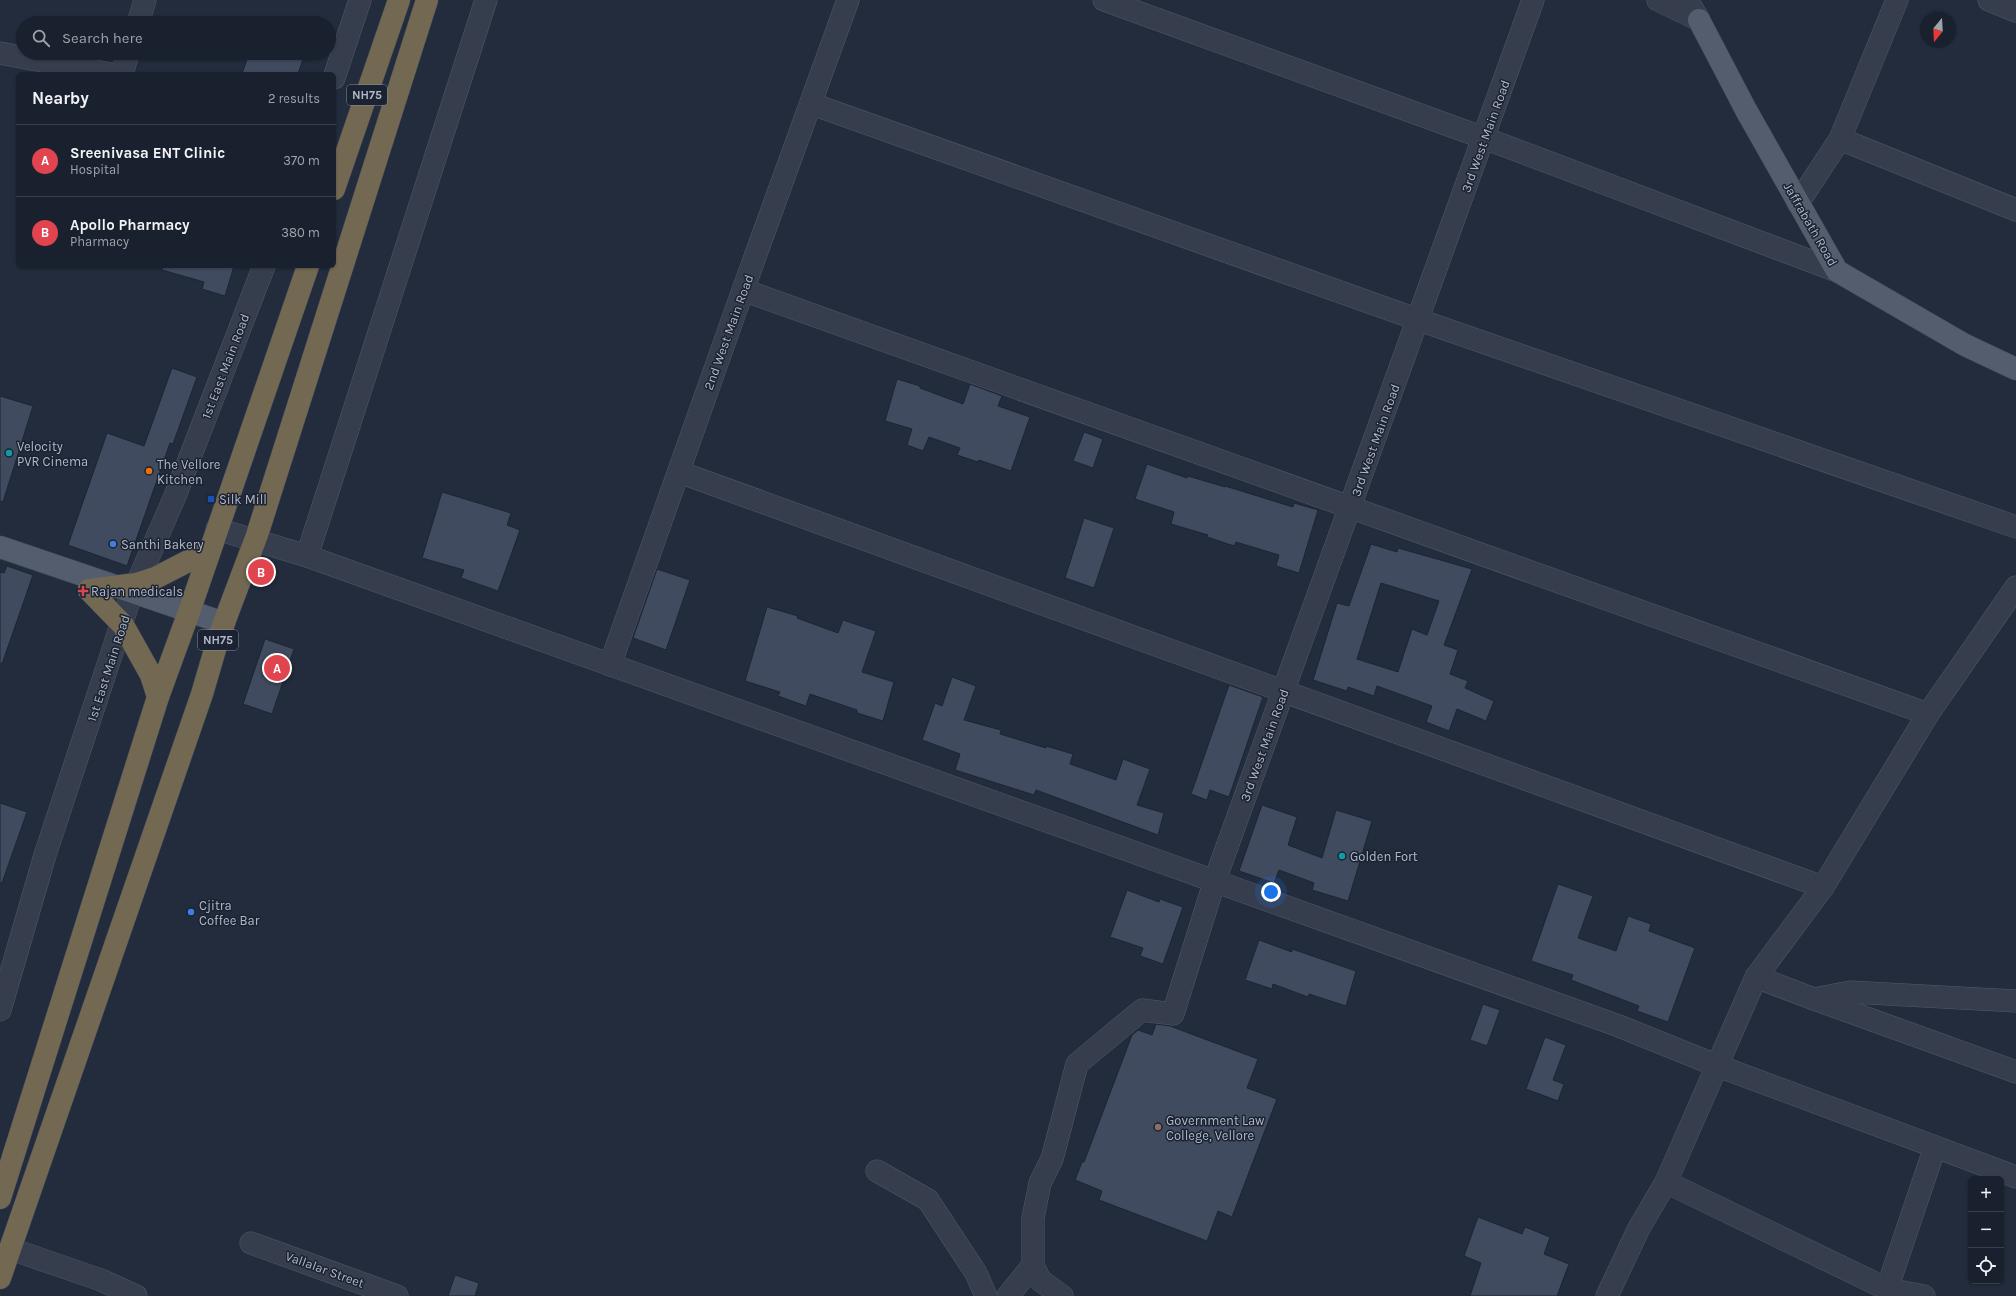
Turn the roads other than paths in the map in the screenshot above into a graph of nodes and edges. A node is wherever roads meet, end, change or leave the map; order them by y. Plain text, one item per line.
1 (145, 0) edge
2 (360, 0) edge
3 (399, 0) edge
4 (427, 0) edge
5 (486, 0) edge
6 (848, 0) edge
7 (1104, 0) edge
8 (1533, 0) edge
9 (1658, 0) edge
10 (1896, 0) edge
11 (1989, 0) edge
12 (1691, 6) edge
13 (2016, 11) edge
14 (140, 16) edge
15 (0, 52) edge
16 (16, 55) edge
17 (41, 60) edge
18 (126, 60) edge
19 (102, 72) edge
20 (123, 72) edge
21 (336, 72) edge
22 (812, 104) junction
23 (1484, 138) junction
24 (1840, 139) junction
25 (336, 183) edge
26 (1798, 202) junction
27 (2016, 210) edge
28 (263, 268) edge
29 (307, 268) edge
30 (1837, 271) junction
31 (743, 290) junction
32 (1418, 320) junction
33 (2016, 369) edge
34 (679, 472) junction
35 (1350, 507) junction
36 (2016, 527) edge
37 (217, 528) junction
38 (255, 539) junction
39 (0, 547) edge
40 (210, 550) junction
41 (307, 556) junction
42 (0, 559) edge
43 (2016, 587) edge
44 (90, 590) junction
45 (127, 599) junction
46 (187, 618) junction
47 (222, 630) junction
48 (610, 665) junction
49 (1283, 691) junction
50 (158, 697) junction
51 (1928, 714) junction
52 (1215, 880) junction
53 (1823, 887) junction
54 (1756, 977) junction
55 (1814, 999) junction
56 (2016, 1001) edge
57 (0, 1010) edge
58 (1718, 1066) junction
59 (2016, 1072) edge
60 (1935, 1147) junction
61 (877, 1171) dead end
62 (2016, 1177) edge
63 (1666, 1182) junction
64 (0, 1198) edge
65 (251, 1243) dead end
66 (10, 1249) junction
67 (1033, 1265) junction
68 (0, 1278) edge
69 (1887, 1289) junction
70 (373, 1292) edge
71 (136, 1296) edge
72 (398, 1296) edge
73 (986, 1296) edge
74 (1008, 1296) edge
75 (1062, 1296) edge
76 (1607, 1296) edge
77 (1924, 1296) edge

1 - 14 street
2 - 21 street
3 - 25 highway, NH75
4 - 38 highway, NH75
5 - 41 street
6 - 22 street, 2nd West Main Road
7 - 23 street
8 - 23 street, 3rd West Main Road
9 - 12 street
10 - 24 street
11 - 13 street
12 - 26 main road, Jaffrabath Road
15 - 16 street
17 - 19 street
18 - 20 street
22 - 31 street, 2nd West Main Road
22 - 32 street
23 - 30 street
23 - 32 street, 3rd West Main Road
24 - 26 street
24 - 27 street
26 - 30 main road, Jaffrabath Road
28 - 45 street, 1st East Main Road
29 - 37 highway, NH75
30 - 33 main road, Jaffrabath Road
31 - 34 street, 2nd West Main Road
31 - 35 street
32 - 35 street, 3rd West Main Road
32 - 36 street
34 - 48 street, 2nd West Main Road
34 - 49 street
35 - 49 street, 3rd West Main Road
35 - 51 street
37 - 38 street
37 - 40 highway, NH75
38 - 41 street
38 - 47 highway, NH75
39 - 45 main road
40 - 45 highway
40 - 46 highway, NH75
41 - 48 street
42 - 44 main road
43 - 51 street
44 - 45 highway
44 - 45 highway
45 - 46 main road
45 - 50 highway
45 - 57 street, 1st East Main Road
46 - 47 main road
46 - 50 highway, NH75
47 - 66 highway, NH75
48 - 52 street
49 - 52 street, 3rd West Main Road
49 - 53 street
50 - 64 highway, NH75
51 - 53 street
52 - 58 street
52 - 67 street, 3rd West Main Road
53 - 54 street
54 - 55 street
54 - 58 street
55 - 56 street
55 - 59 street
58 - 60 street
58 - 63 street
60 - 62 street
60 - 69 street
61 - 73 street
63 - 69 street
63 - 76 street
65 - 70 street, Vallalar Street
66 - 68 highway, NH75
66 - 71 street
67 - 74 street
67 - 75 street
69 - 77 street
70 - 72 street, Vallalar Street

